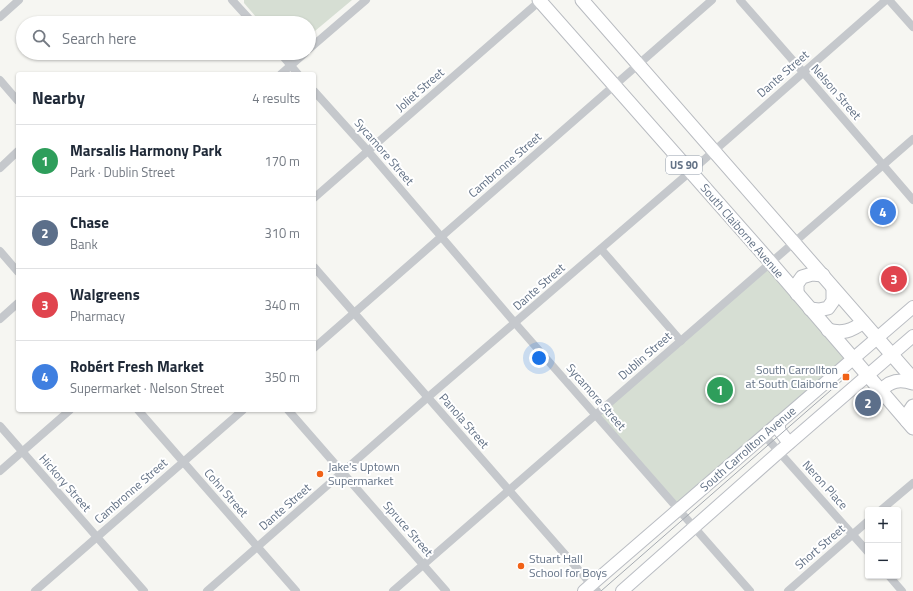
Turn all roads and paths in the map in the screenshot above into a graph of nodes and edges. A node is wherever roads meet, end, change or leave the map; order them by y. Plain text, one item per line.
1 (19, 0) edge
2 (232, 0) edge
3 (366, 0) edge
4 (540, 0) edge
5 (582, 0) edge
6 (712, 0) edge
7 (740, 0) edge
8 (888, 0) edge
9 (247, 16) edge
10 (0, 17) edge
11 (913, 27) edge
12 (316, 43) edge
13 (286, 60) edge
14 (296, 60) edge
15 (290, 65) junction
16 (639, 65) junction
17 (283, 72) edge
18 (296, 72) edge
19 (803, 72) junction
20 (0, 80) edge
21 (614, 86) junction
22 (316, 93) edge
23 (16, 99) edge
24 (913, 139) edge
25 (714, 150) junction
26 (368, 151) junction
27 (16, 153) edge
28 (0, 156) edge
29 (3, 165) edge
30 (883, 165) junction
31 (690, 172) junction
32 (316, 196) edge
33 (913, 200) edge
34 (441, 237) junction
35 (794, 243) junction
36 (601, 249) junction
37 (0, 251) edge
38 (771, 263) junction
39 (316, 268) edge
40 (16, 270) edge
41 (823, 276) junction
42 (833, 288) junction
43 (797, 294) junction
44 (16, 305) edge
45 (913, 307) edge
46 (810, 308) junction
47 (354, 313) junction
48 (0, 319) edge
49 (863, 322) junction
50 (515, 323) junction
51 (828, 330) junction
52 (913, 336) edge
53 (877, 338) junction
54 (682, 341) junction
55 (316, 346) edge
56 (892, 355) junction
57 (853, 358) junction
58 (868, 376) junction
59 (913, 379) edge
60 (913, 383) edge
61 (881, 391) junction
62 (428, 398) junction
63 (913, 406) edge
64 (68, 412) edge
65 (140, 412) edge
66 (241, 412) edge
67 (290, 412) edge
68 (595, 415) junction
69 (779, 422) junction
70 (910, 424) edge
71 (0, 426) edge
72 (764, 435) junction
73 (790, 442) junction
74 (22, 452) junction
75 (779, 452) junction
76 (183, 462) junction
77 (0, 471) edge
78 (342, 472) junction
79 (913, 483) edge
80 (508, 490) junction
81 (885, 507) edge
82 (678, 509) junction
83 (865, 524) edge
84 (694, 528) junction
85 (853, 534) junction
86 (97, 537) junction
87 (257, 547) junction
88 (865, 548) edge
89 (423, 565) junction
90 (891, 579) edge
91 (591, 589) edge
92 (35, 591) edge
93 (144, 591) edge
94 (207, 591) edge
95 (296, 591) edge
96 (393, 591) edge
97 (446, 591) edge
98 (622, 591) edge
99 (750, 591) edge
100 (788, 591) edge
101 (902, 591) edge

1 - 10 street
2 - 9 street
3 - 12 street
4 - 21 main road, South Claiborne Avenue / US 90
4 - 26 street, Joliet Street
5 - 16 main road, US 90
6 - 16 street, Cambronne Street
7 - 19 street, Nelson Street
8 - 11 street
8 - 19 street, Dante Street
13 - 15 street
14 - 15 street
15 - 17 street
15 - 18 street
16 - 21 street, Cambronne Street
16 - 25 main road, US 90
19 - 25 street, Dante Street
19 - 30 street, Nelson Street
20 - 23 street
21 - 31 main road, South Claiborne Avenue / US 90
21 - 34 street, Cambronne Street
22 - 26 street, Sycamore Street
24 - 30 street, Dublin Street
25 - 31 street, Dante Street
25 - 35 main road, US 90
26 - 32 street, Joliet Street
26 - 34 street, Sycamore Street
27 - 29 street
28 - 29 street
30 - 33 street, Nelson Street
30 - 35 street, Dublin Street
31 - 36 street, Dante Street
31 - 38 main road, South Claiborne Avenue / US 90
34 - 47 street, Cambronne Street
34 - 50 street, Sycamore Street
35 - 38 street, Dublin Street
35 - 41 main road, US 90
36 - 50 street, Dante Street
36 - 54 street
37 - 40 street
38 - 43 main road, South Claiborne Avenue / US 90
38 - 54 street, Dublin Street
39 - 47 street, Panola Street
41 - 42 main road, US 90
41 - 43 main road
42 - 46 main road
42 - 49 main road, US 90
43 - 46 main road, South Claiborne Avenue / US 90
44 - 48 street
45 - 53 main road, South Carrollton Avenue
46 - 51 main road, South Claiborne Avenue / US 90
47 - 55 street, Cambronne Street
47 - 62 street, Panola Street
49 - 51 main road
49 - 53 main road, US 90
50 - 62 street, Dante Street
50 - 68 street, Sycamore Street
51 - 57 main road, South Claiborne Avenue / US 90
52 - 56 main road, South Carrollton Avenue
53 - 56 main road, US 90
53 - 57 main road, South Carrollton Avenue
54 - 68 street, Dublin Street
56 - 58 main road, South Carrollton Avenue
56 - 59 main road, US 90
57 - 58 main road, South Claiborne Avenue / US 90
57 - 69 main road, South Carrollton Avenue
58 - 61 main road, South Claiborne Avenue / US 90
58 - 73 main road, South Carrollton Avenue
60 - 61 main road
61 - 70 main road, South Claiborne Avenue / US 90
62 - 78 street, Dante Street
62 - 80 street, Panola Street
63 - 70 main road
64 - 74 street
65 - 76 street, Cohn Street
66 - 76 street, Cambronne Street
67 - 78 street, Spruce Street
68 - 80 street, Dublin Street
68 - 82 street, Sycamore Street
69 - 72 main road, South Carrollton Avenue
69 - 73 main road
71 - 74 street, Hickory Street
72 - 75 street, Neron Place
72 - 82 main road, South Carrollton Avenue
73 - 75 main road, South Carrollton Avenue
74 - 77 street
74 - 86 street, Hickory Street
75 - 84 main road, South Carrollton Avenue
75 - 85 street, Neron Place
76 - 86 street, Cambronne Street
76 - 87 street, Cohn Street
78 - 87 street, Dante Street
78 - 89 street, Spruce Street
79 - 81 street
80 - 89 street, Dublin Street
80 - 91 street, Panola Street
82 - 84 street, Sycamore Street
82 - 91 main road, South Carrollton Avenue
83 - 85 street, Short Street
84 - 98 main road, South Carrollton Avenue
84 - 99 street, Sycamore Street
85 - 88 street, Neron Place
85 - 100 street, Short Street
86 - 92 street, Cambronne Street
86 - 93 street, Hickory Street
87 - 94 street, Dante Street
87 - 95 street, Cohn Street
89 - 96 street, Dublin Street
89 - 97 street, Spruce Street
90 - 101 street

